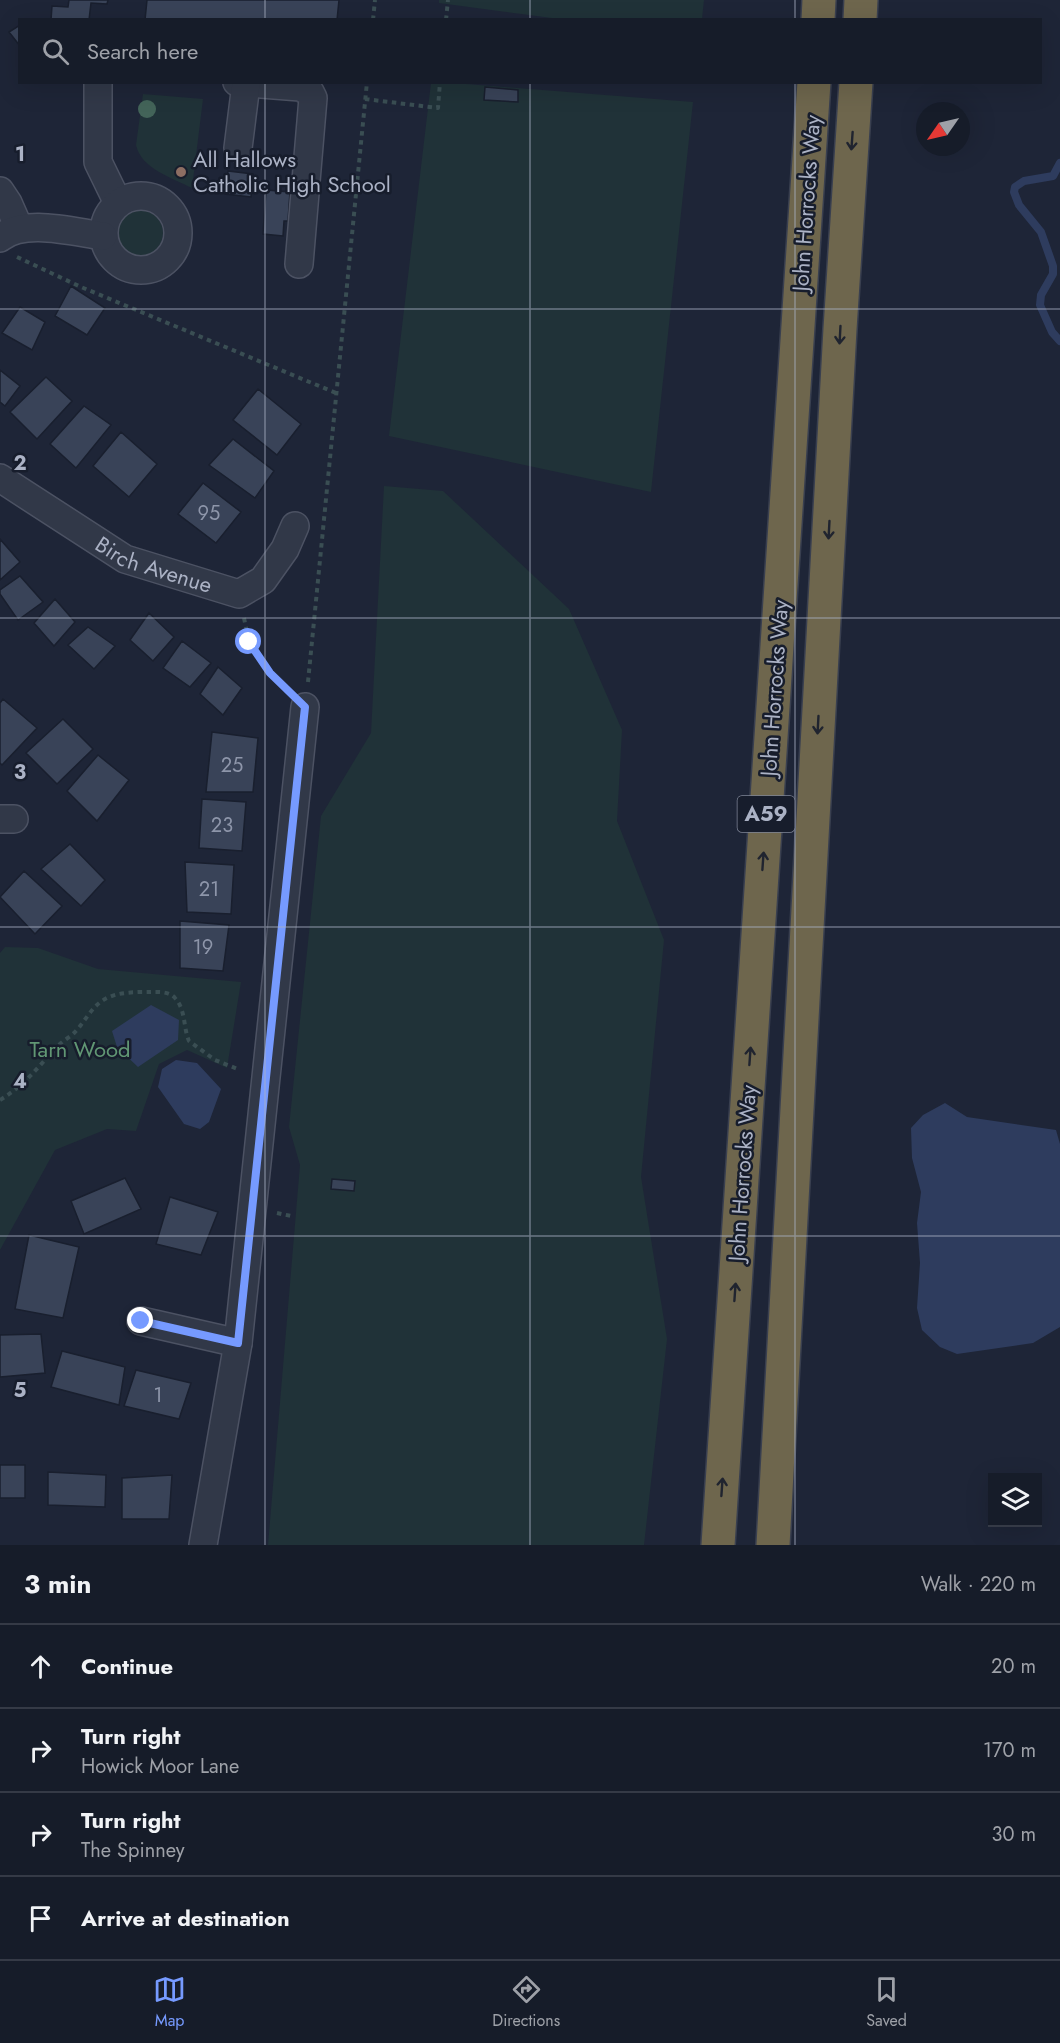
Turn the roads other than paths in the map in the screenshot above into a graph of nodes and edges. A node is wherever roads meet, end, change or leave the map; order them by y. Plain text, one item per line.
1 (819, 0) edge
2 (861, 0) edge
3 (818, 18) edge
4 (860, 18) edge
5 (98, 84) edge
6 (241, 84) edge
7 (256, 84) edge
8 (814, 84) edge
9 (856, 84) edge
10 (238, 148) dead end
11 (0, 191) edge
12 (118, 203) junction
13 (103, 236) junction
14 (16, 237) edge
15 (299, 264) dead end
16 (0, 478) edge
17 (295, 526) dead end
18 (305, 707) road end
19 (141, 1321) dead end
20 (238, 1343) junction
21 (203, 1545) edge
22 (718, 1545) edge
23 (773, 1545) edge

1 - 3 highway
2 - 4 highway
5 - 12 street
6 - 10 street
7 - 15 street
22 -> 8 highway, John Horrocks Way / A59
9 -> 23 highway, John Horrocks Way / A59
11 - 14 street
12 - 13 street
12 - 13 street
13 - 14 street
16 - 17 street, Birch Avenue
18 - 20 street
19 - 20 street
20 - 21 street

